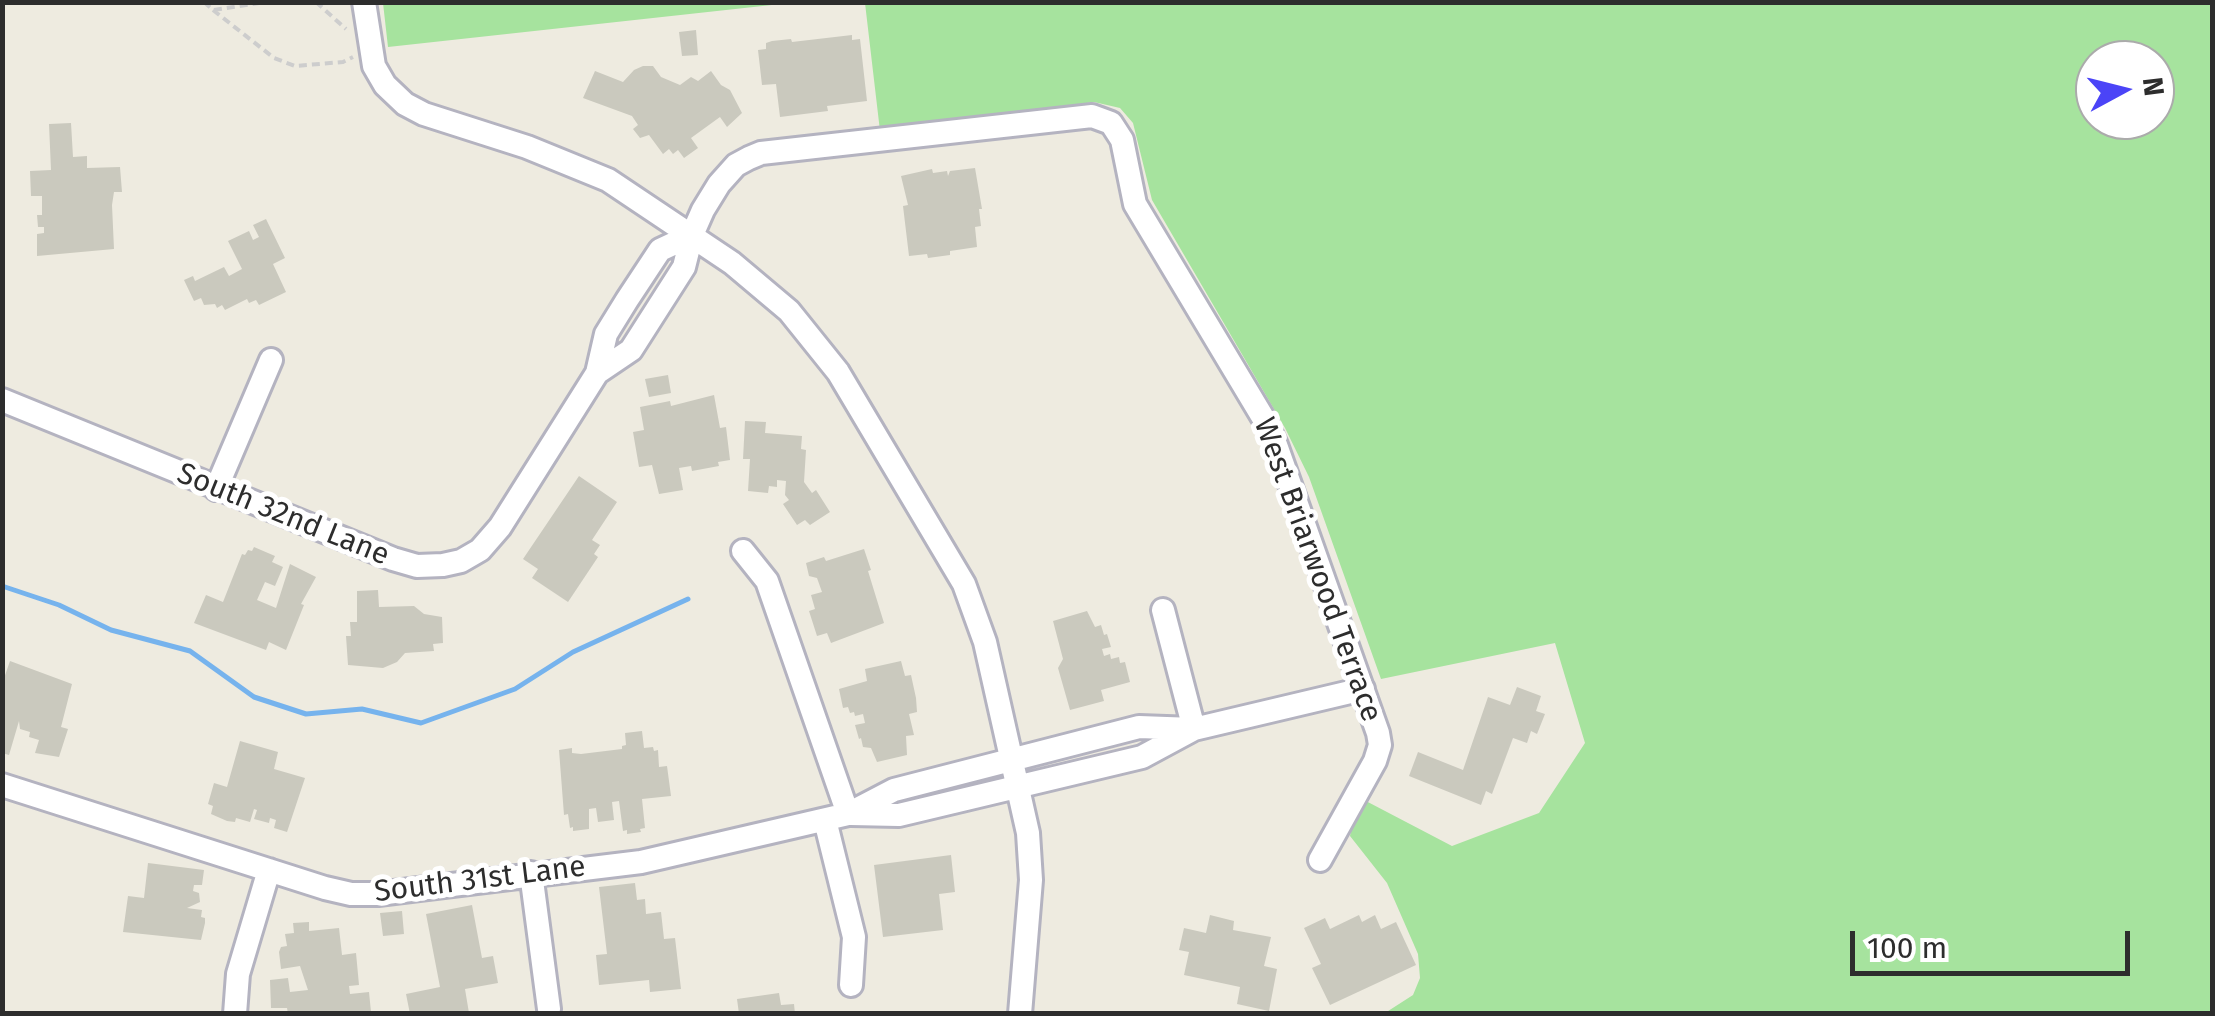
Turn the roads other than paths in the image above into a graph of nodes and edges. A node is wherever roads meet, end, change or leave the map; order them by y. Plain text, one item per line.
1 (364, 2) edge
2 (1112, 123) joint
3 (692, 235) junction
4 (627, 300) junction
5 (654, 316) junction
6 (271, 360) dead end
7 (596, 373) junction
8 (2, 400) edge
9 (216, 489) junction
10 (743, 551) dead end
11 (1164, 610) dead end
12 (1363, 689) junction
13 (1194, 730) junction
14 (1100, 738) junction
15 (1014, 759) junction
16 (1106, 766) junction
17 (936, 779) junction
18 (2, 785) edge
19 (1020, 786) junction
20 (942, 805) junction
21 (837, 817) junction
22 (1320, 860) dead end
23 (269, 870) junction
24 (532, 873) junction
25 (851, 985) dead end
26 (549, 1009) dead end
27 (235, 1014) edge
28 (1020, 1014) edge

1 - 3 street
2 - 3 street, South 32nd Lane
2 - 12 street, West Briarwood Terrace
3 - 4 street, South 32nd Lane
3 - 5 street, South 32nd Lane
3 - 15 street
4 - 5 street
4 - 7 street, South 32nd Lane
5 - 7 street, South 32nd Lane
6 - 9 street
7 - 9 street, South 32nd Lane
8 - 9 street, South 32nd Lane
10 - 21 street
11 - 13 street
12 - 13 street, South 31st Lane
12 - 22 street, West Briarwood Terrace
13 - 14 street, South 31st Lane
13 - 16 street, South 31st Lane
14 - 15 street, South 31st Lane
14 - 16 street
15 - 17 street, South 31st Lane
15 - 19 street
16 - 19 street, South 31st Lane
17 - 20 street
17 - 21 street, South 31st Lane
18 - 23 street, South 31st Lane
19 - 20 street, South 31st Lane
19 - 28 street
20 - 21 street, South 31st Lane
21 - 24 street, South 31st Lane
21 - 25 street
23 - 24 street, South 31st Lane
23 - 27 street
24 - 26 street

